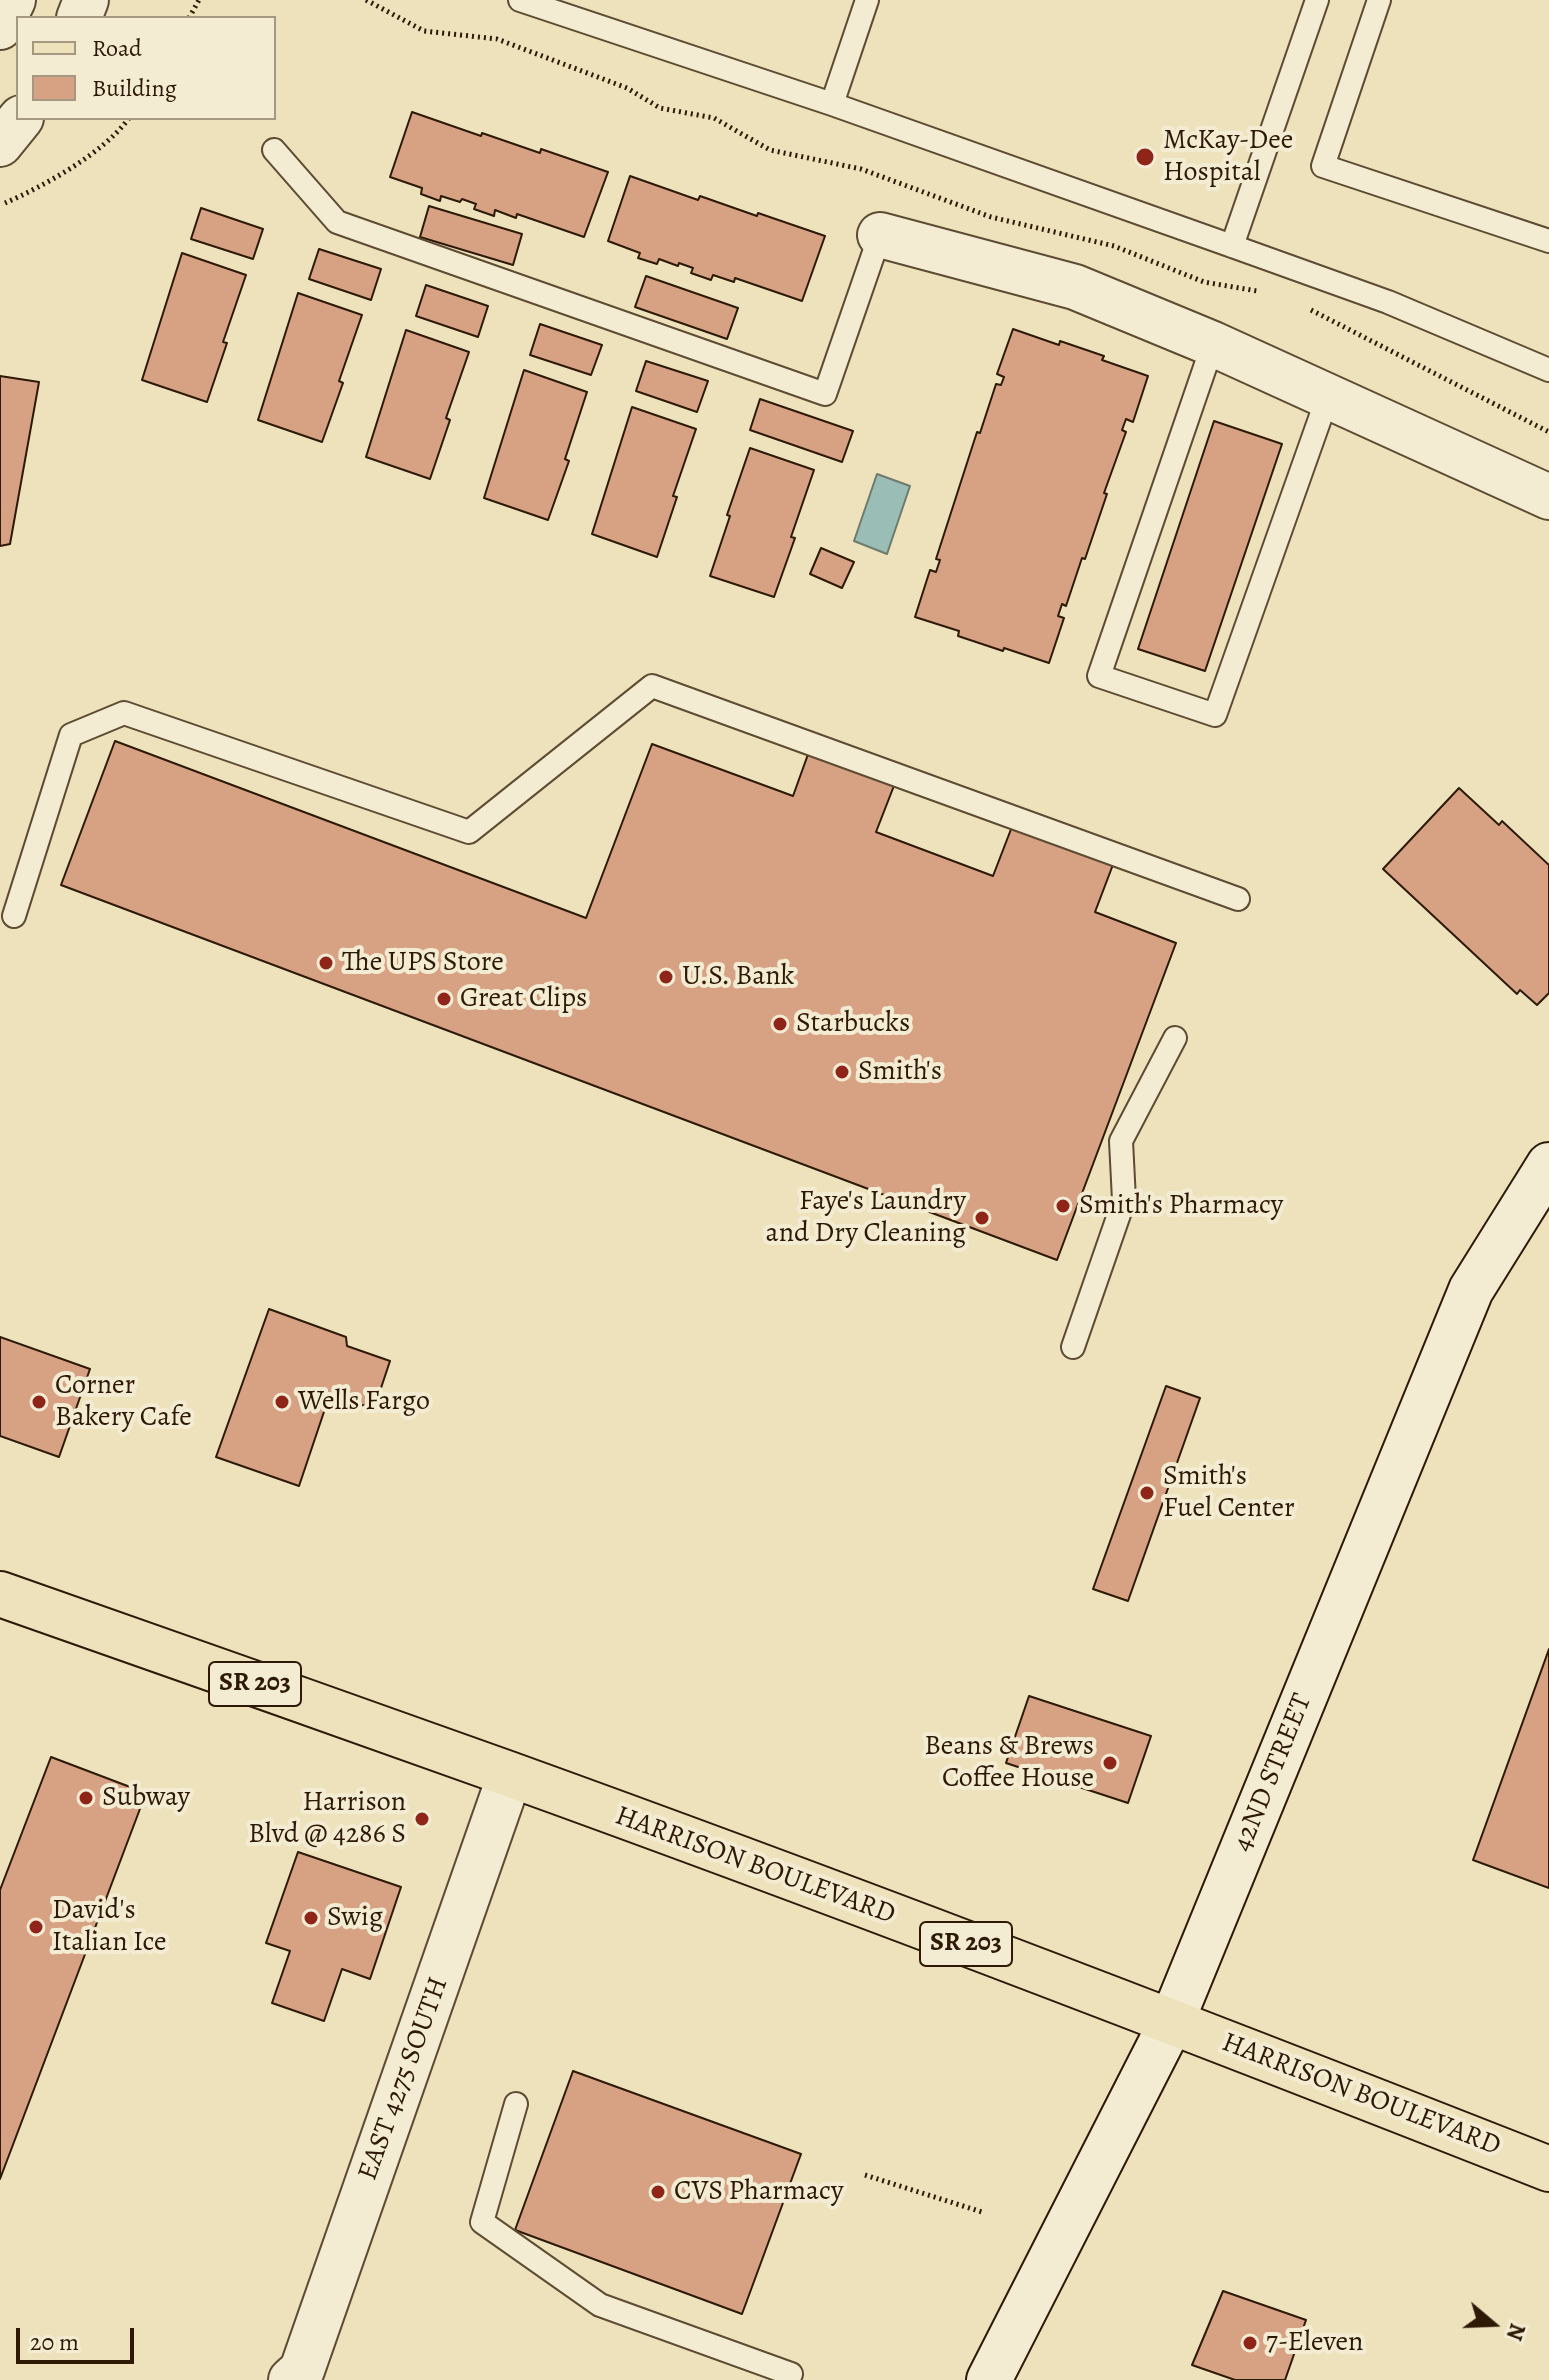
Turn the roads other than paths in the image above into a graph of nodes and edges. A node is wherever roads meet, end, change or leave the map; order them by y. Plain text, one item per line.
1 (13, 0) edge
2 (520, 0) edge
3 (867, 0) edge
4 (1317, 0) edge
5 (1379, 0) edge
6 (0, 27) edge
7 (832, 104) junction
8 (19, 120) edge
9 (0, 144) edge
10 (274, 150) dead end
11 (880, 235) joint
12 (1549, 241) edge
13 (1232, 246) junction
14 (1213, 344) junction
15 (1549, 370) edge
16 (1328, 396) junction
17 (1549, 497) edge
18 (1238, 899) dead end
19 (14, 916) dead end
20 (1175, 1038) dead end
21 (1549, 1165) edge
22 (1073, 1347) dead end
23 (0, 1594) edge
24 (510, 1775) junction
25 (1172, 2021) junction
26 (516, 2104) dead end
27 (1549, 2169) edge
28 (791, 2374) dead end
29 (291, 2380) edge
30 (989, 2380) edge

1 - 6 street
2 - 7 lane
3 - 7 lane
4 - 13 lane
5 - 12 lane
7 - 13 lane
8 - 9 street
10 - 11 lane
11 - 14 street
13 - 15 lane
14 - 16 street
14 - 16 lane
16 - 17 street
18 - 19 lane
20 - 22 lane
21 - 25 street, 42ND STREET
23 - 24 main road, HARRISON BOULEVARD / SR 203
24 - 25 main road, HARRISON BOULEVARD / SR 203
24 - 29 street, EAST 4275 SOUTH
25 - 27 main road, HARRISON BOULEVARD / SR 203
25 - 30 street, 42ND STREET
26 - 28 lane

